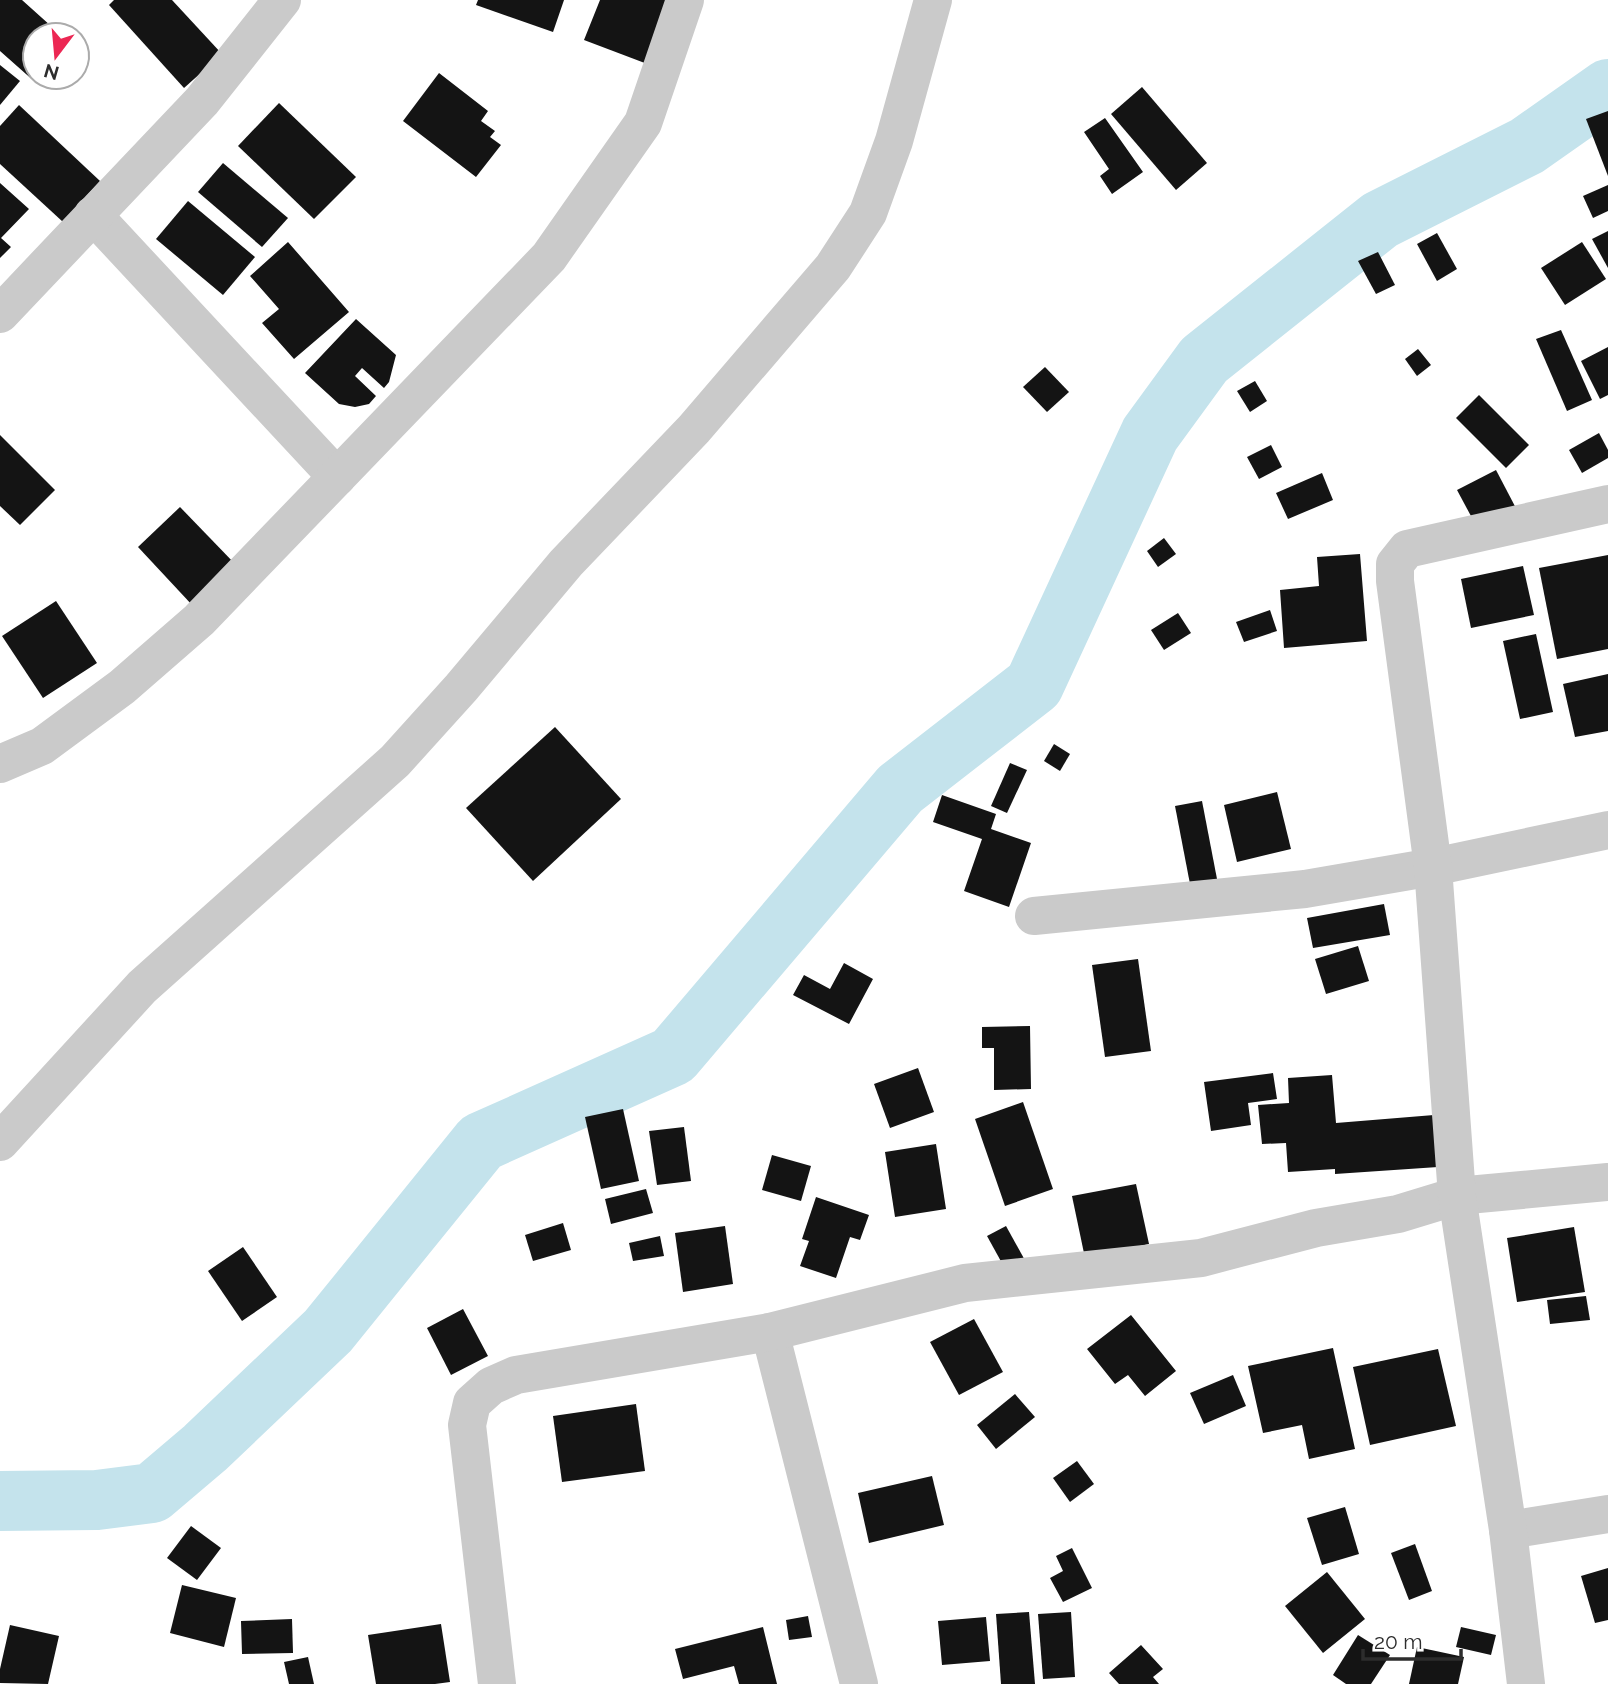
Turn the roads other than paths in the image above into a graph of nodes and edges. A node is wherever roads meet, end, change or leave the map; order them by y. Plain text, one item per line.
1 (282, 0) edge
2 (685, 0) edge
3 (933, 0) edge
4 (93, 215) junction
5 (0, 314) edge
6 (337, 477) junction
7 (1608, 505) edge
8 (0, 764) edge
9 (1608, 830) edge
10 (1433, 867) junction
11 (1034, 916) dead end
12 (0, 1142) edge
13 (1608, 1182) edge
14 (1457, 1196) junction
15 (770, 1332) junction
16 (1608, 1514) edge
17 (1508, 1531) junction
18 (497, 1684) edge
19 (859, 1684) edge
20 (1526, 1684) edge

1 - 4 street
2 - 6 street
3 - 12 street
4 - 5 street
4 - 6 street
6 - 8 street
7 - 10 street
9 - 10 street
10 - 11 street
10 - 14 street
13 - 14 street
14 - 15 street
14 - 17 street
15 - 18 street
15 - 19 street
16 - 17 street
17 - 20 street

